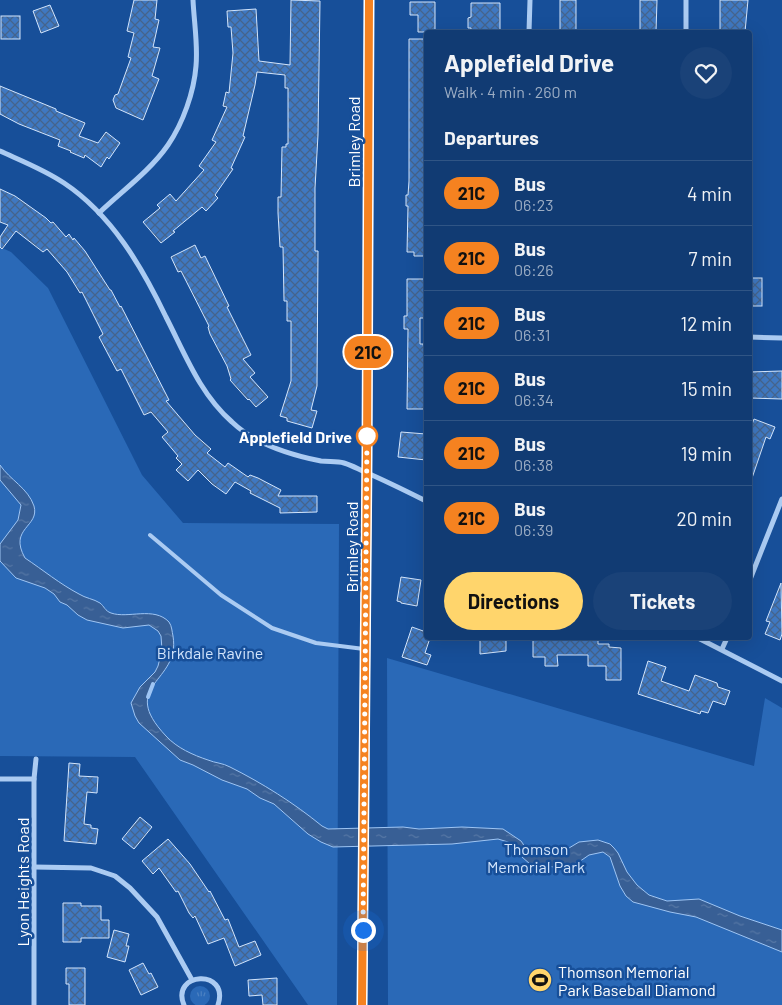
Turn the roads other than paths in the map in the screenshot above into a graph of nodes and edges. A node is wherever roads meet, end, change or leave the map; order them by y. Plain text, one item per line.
1 (193, 0) edge
2 (369, 0) edge
3 (530, 0) edge
4 (686, 0) edge
5 (529, 30) edge
6 (686, 30) edge
7 (0, 151) edge
8 (99, 213) junction
9 (752, 337) edge
10 (782, 338) edge
11 (366, 473) junction
12 (782, 499) edge
13 (424, 500) edge
14 (150, 535) dead end
15 (752, 574) edge
16 (702, 640) edge
17 (726, 640) edge
18 (364, 649) junction
19 (722, 649) junction
20 (782, 681) edge
21 (36, 759) dead end
22 (0, 779) edge
23 (34, 779) junction
24 (34, 867) junction
25 (192, 980) junction
26 (34, 1005) edge
27 (184, 1005) edge
28 (218, 1005) edge
29 (362, 1005) edge

1 - 8 street
2 - 11 main road, Brimley Road
3 - 5 street
4 - 6 street
7 - 8 street
8 - 11 street
9 - 10 street
11 - 13 street
11 - 18 main road, Brimley Road
12 - 15 street
14 - 18 lane
16 - 19 street
17 - 19 street
18 - 29 main road, Brimley Road
19 - 20 street
21 - 23 street, Lyon Heights Road
22 - 23 street
23 - 24 street, Lyon Heights Road
24 - 25 street
24 - 26 street, Lyon Heights Road
25 - 27 street
25 - 28 street

